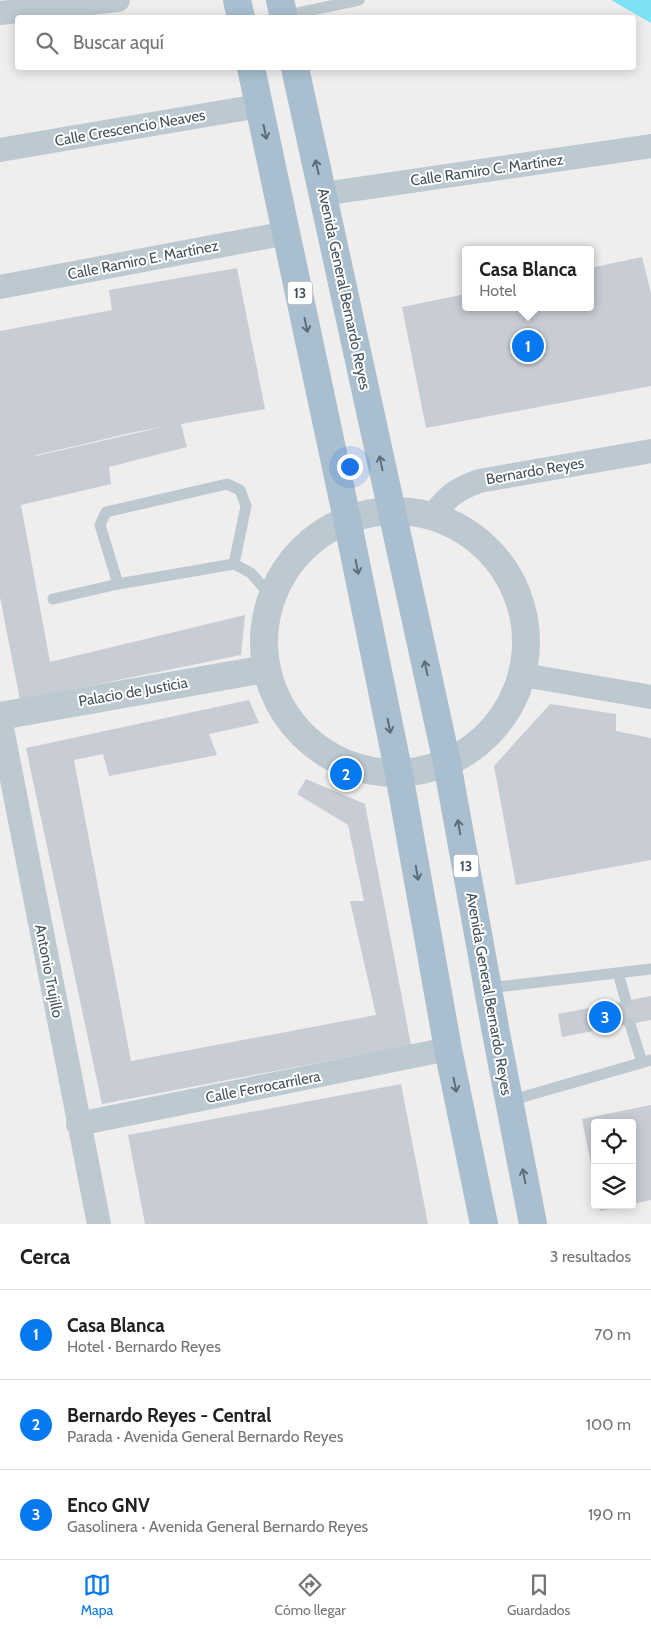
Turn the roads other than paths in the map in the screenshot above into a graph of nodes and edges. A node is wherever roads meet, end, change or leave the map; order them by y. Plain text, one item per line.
1 (118, 0) edge
2 (237, 0) edge
3 (359, 0) edge
4 (282, 11) edge
5 (0, 13) edge
6 (240, 15) edge
7 (251, 70) edge
8 (295, 70) edge
9 (259, 106) junction
10 (651, 146) edge
11 (0, 150) edge
12 (323, 194) junction
13 (287, 233) junction
14 (0, 287) edge
15 (651, 451) edge
16 (392, 510) junction
17 (432, 516) junction
18 (348, 519) junction
19 (234, 564) junction
20 (118, 584) junction
21 (271, 596) junction
22 (53, 599) dead end
23 (265, 669) junction
24 (523, 675) junction
25 (650, 693) edge
26 (0, 717) edge
27 (447, 763) junction
28 (399, 774) junction
29 (651, 969) edge
30 (618, 973) junction
31 (488, 988) junction
32 (626, 1001) dead end
33 (630, 1024) dead end
34 (448, 1049) junction
35 (647, 1061) edge
36 (509, 1101) junction
37 (78, 1124) junction
38 (99, 1224) edge
39 (484, 1224) edge
40 (533, 1224) edge

1 - 5 street
2 - 6 main road
3 - 4 lane
7 - 9 main road, 13
12 -> 8 main road, Avenida General Bernardo Reyes / 13
9 - 11 street, Calle Crescencio Neaves
9 -> 13 main road, 13
10 - 12 street, Calle Ramiro C. Martínez
16 -> 12 main road, Avenida General Bernardo Reyes / 13
13 - 14 street, Calle Ramiro E. Martínez
13 -> 18 main road, 13
15 - 17 street, Bernardo Reyes
16 - 17 street
16 - 18 street
27 -> 16 main road, Avenida General Bernardo Reyes / 13
17 - 24 street
18 - 21 street
18 -> 28 main road, 13
19 - 20 lane
19 - 20 lane
19 - 21 lane
20 - 22 lane
21 - 23 street
23 - 26 street, Palacio de Justicia
23 - 28 street
24 - 25 street
24 - 27 street
26 - 37 street, Antonio Trujillo
27 - 28 street
31 -> 27 main road, Avenida General Bernardo Reyes / 13
28 -> 34 main road, 13
29 - 30 lane
30 - 31 lane
30 - 32 lane
31 - 36 main road, Avenida General Bernardo Reyes / 13
33 - 35 lane
34 - 37 street, Calle Ferrocarrilera
34 -> 39 main road, 13
35 - 36 lane
40 -> 36 main road, Avenida General Bernardo Reyes / 13
37 - 38 street, Antonio Trujillo

